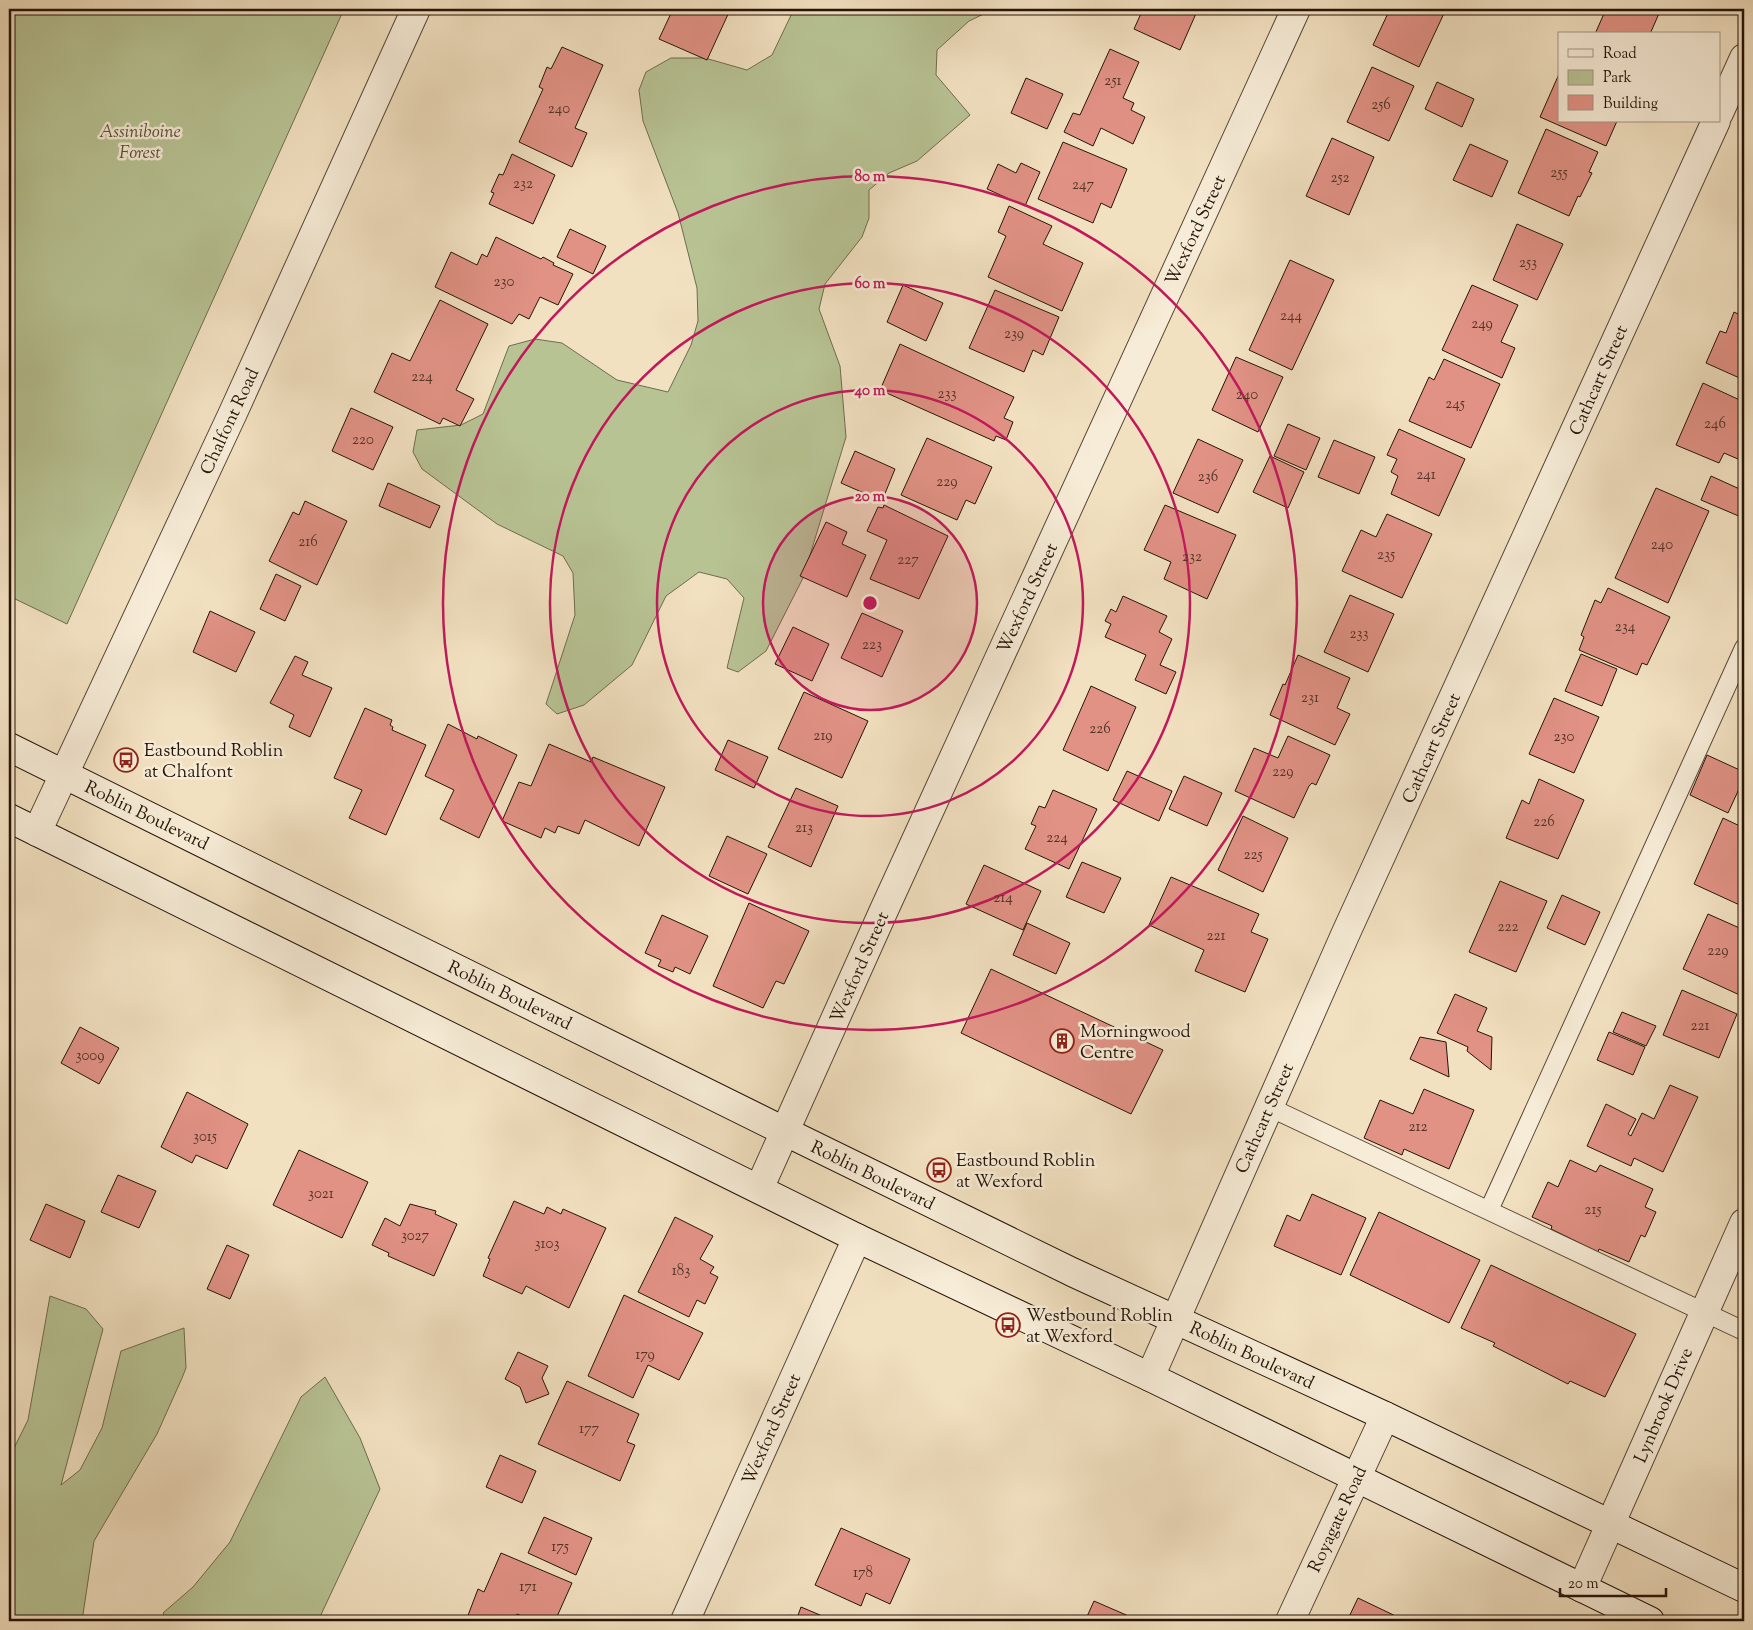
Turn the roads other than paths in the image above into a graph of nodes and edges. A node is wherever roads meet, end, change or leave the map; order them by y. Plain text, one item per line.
1 (416, 9) edge
2 (1296, 9) edge
3 (1744, 58) edge
4 (1720, 111) edge
5 (1716, 122) edge
6 (1744, 648) edge
7 (9, 747) edge
8 (65, 774) junction
9 (9, 818) edge
10 (37, 832) junction
11 (1269, 1107) junction
12 (786, 1132) junction
13 (759, 1189) junction
14 (1489, 1210) junction
15 (1744, 1222) edge
16 (858, 1238) junction
17 (1704, 1311) junction
18 (1176, 1320) junction
19 (1744, 1331) edge
20 (1150, 1377) junction
21 (1385, 1416) junction
22 (1356, 1478) junction
23 (1611, 1524) junction
24 (1582, 1588) junction
25 (1744, 1588) edge
26 (685, 1621) edge
27 (1290, 1621) edge
28 (1650, 1621) edge

1 - 8 street, Chalfont Road
2 - 12 street, Wexford Street
3 - 4 street
5 - 11 street, Cathcart Street
6 - 14 lane
7 - 8 street, Roblin Boulevard
8 - 10 street, Chalfont Road
8 - 12 street, Roblin Boulevard
9 - 10 street
10 - 13 street
11 - 14 lane
11 - 18 street, Cathcart Street
12 - 13 street, Wexford Street
12 - 18 street, Roblin Boulevard
13 - 16 street
14 - 17 lane
15 - 17 street, Lynbrook Drive
16 - 20 street
16 - 26 street, Wexford Street
17 - 19 lane
17 - 23 street, Lynbrook Drive
18 - 20 street, Cathcart Street
18 - 21 street, Roblin Boulevard
20 - 22 street
21 - 22 street, Royagate Road
21 - 23 street, Roblin Boulevard
22 - 24 street
22 - 27 street, Royagate Road
23 - 24 street, Lynbrook Drive
23 - 25 street, Roblin Boulevard
24 - 28 street

